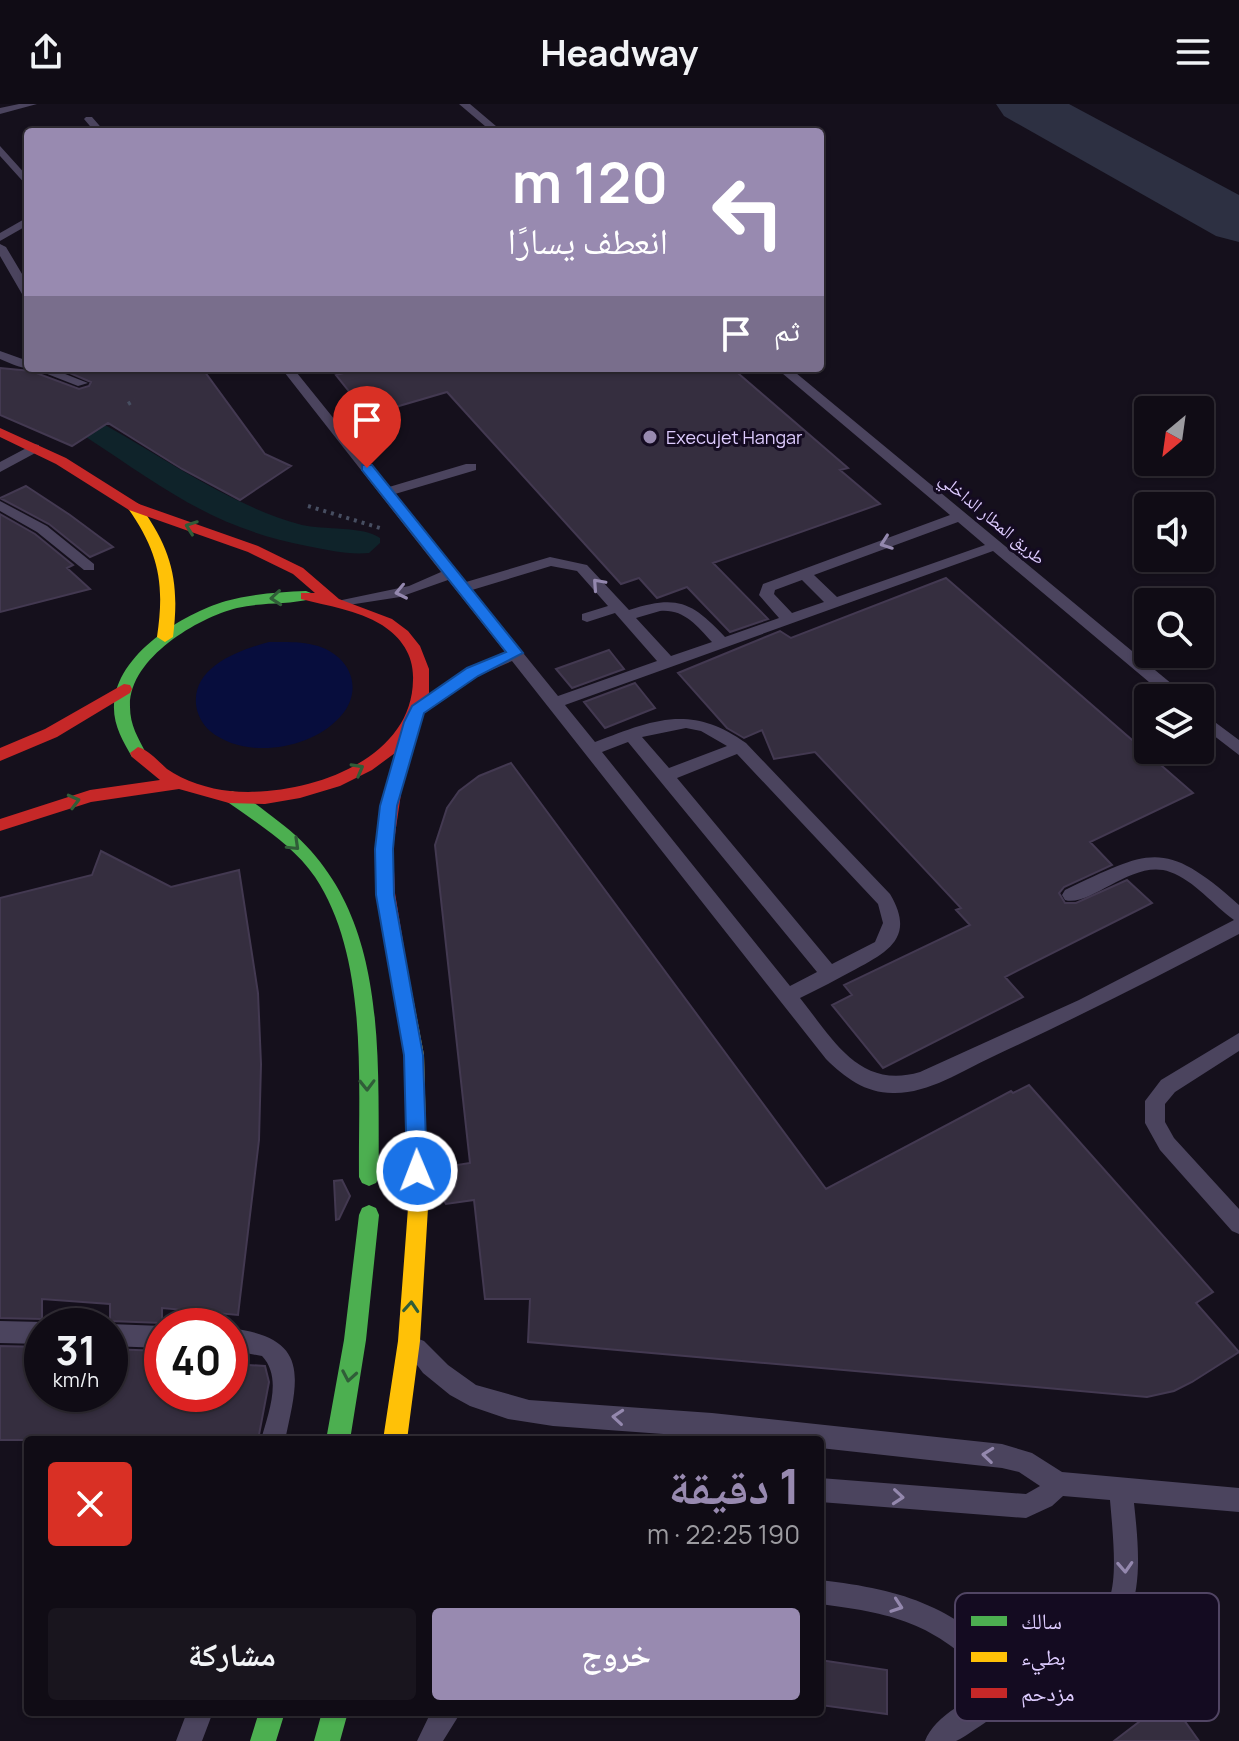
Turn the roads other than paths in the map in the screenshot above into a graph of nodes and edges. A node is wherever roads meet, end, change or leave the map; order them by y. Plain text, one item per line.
1 (32, 104) edge
2 (464, 104) edge
3 (0, 111) edge
4 (89, 119) dead end
5 (97, 128) edge
6 (493, 128) edge
7 (0, 149) edge
8 (24, 179) edge
9 (24, 223) edge
10 (0, 238) edge
11 (0, 247) edge
12 (24, 287) edge
13 (0, 355) edge
14 (24, 364) edge
15 (50, 372) edge
16 (75, 372) edge
17 (290, 372) edge
18 (787, 372) edge
19 (0, 432) edge
20 (34, 448) junction
21 (471, 467) dead end
22 (0, 468) edge
23 (387, 492) junction
24 (0, 505) edge
25 (134, 507) junction
26 (960, 516) junction
27 (995, 546) junction
28 (89, 567) dead end
29 (451, 572) junction
30 (803, 573) junction
31 (463, 588) junction
32 (340, 602) junction
33 (835, 604) junction
34 (623, 612) junction
35 (587, 617) dead end
36 (790, 620) junction
37 (165, 637) junction
38 (723, 644) junction
39 (515, 653) junction
40 (668, 663) junction
41 (1161, 684) edge
42 (124, 689) junction
43 (555, 703) junction
44 (415, 716) junction
45 (1214, 728) edge
46 (632, 735) junction
47 (740, 747) junction
48 (1239, 749) edge
49 (591, 750) junction
50 (0, 755) edge
51 (666, 776) junction
52 (175, 784) junction
53 (232, 797) junction
54 (0, 825) edge
55 (1071, 895) dead end
56 (1239, 915) edge
57 (1239, 926) edge
58 (830, 974) junction
59 (788, 996) junction
60 (1239, 1041) edge
61 (417, 1171) dead end
62 (369, 1177) dead end
63 (418, 1208) dead end
64 (369, 1215) dead end
65 (1239, 1224) edge
66 (0, 1332) edge
67 (24, 1333) edge
68 (248, 1341) edge
69 (409, 1341) junction
70 (677, 1431) edge
71 (274, 1436) edge
72 (339, 1436) edge
73 (396, 1436) edge
74 (742, 1436) edge
75 (824, 1442) edge
76 (1058, 1484) junction
77 (824, 1490) edge
78 (1121, 1490) junction
79 (1239, 1500) edge
80 (824, 1593) edge
81 (1123, 1593) edge
82 (955, 1635) edge
83 (198, 1716) edge
84 (271, 1716) edge
85 (334, 1716) edge
86 (445, 1716) edge
87 (960, 1721) edge
88 (189, 1741) edge
89 (263, 1741) edge
90 (327, 1741) edge
91 (430, 1741) edge
92 (938, 1741) edge

1 - 3 lane
2 - 6 lane
4 - 5 lane
7 - 8 lane
9 - 10 lane
11 - 12 lane
13 - 14 lane
15 - 16 lane
17 - 23 lane
18 - 26 lane, طريق المطار الداخلي
19 - 20 street
20 - 22 lane
20 - 25 street
21 - 23 lane
23 - 29 lane
24 - 28 lane
32 -> 25 street
25 - 37 street
26 - 27 lane, طريق المطار الداخلي
26 -> 30 lane
27 - 33 lane
27 - 41 lane, طريق المطار الداخلي
29 - 31 lane
29 -> 32 lane
30 - 33 lane
30 - 36 lane
34 -> 31 lane
31 - 39 lane
32 -> 37 street
32 - 44 street
33 - 36 lane
34 - 35 lane
34 - 38 lane
34 - 40 lane
36 - 38 lane
37 - 42 street
38 - 40 lane
39 - 43 lane
39 - 44 lane
40 - 43 lane
42 - 50 street
42 - 52 street
43 - 49 lane
53 -> 44 street
44 - 61 street
45 - 48 lane
46 - 47 lane
46 - 49 lane
46 - 51 lane
47 - 51 lane
47 - 58 lane
49 - 59 lane
51 - 58 lane
52 - 53 street
54 -> 52 street
53 -> 62 street
55 - 56 lane
57 - 59 lane
58 - 59 lane
60 - 65 lane
69 -> 63 street
64 -> 72 street
66 - 67 lane
68 - 71 lane
70 -> 69 lane
69 - 73 street
74 -> 70 lane
76 -> 75 lane
77 -> 76 lane
76 - 78 lane
78 - 79 lane
78 -> 81 lane
80 -> 82 lane
83 - 88 lane
84 - 89 street
85 - 90 street
86 - 91 lane
87 - 92 lane

